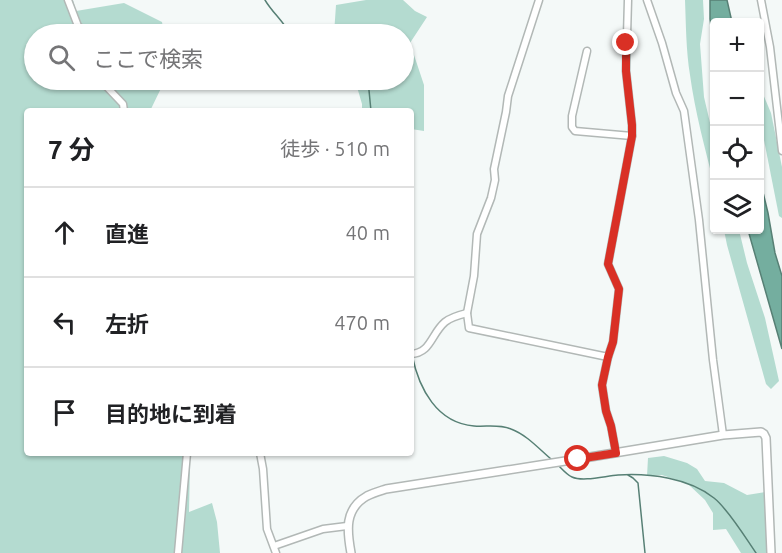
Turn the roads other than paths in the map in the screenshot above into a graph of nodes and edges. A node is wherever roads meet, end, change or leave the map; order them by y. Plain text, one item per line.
1 (68, 0) edge
2 (539, 0) edge
3 (628, 0) edge
4 (646, 0) edge
5 (761, 0) edge
6 (77, 24) edge
7 (587, 51) dead end
8 (110, 90) edge
9 (124, 108) edge
10 (780, 127) edge
11 (632, 136) junction
12 (782, 152) edge
13 (467, 313) junction
14 (414, 354) edge
15 (608, 357) junction
16 (723, 435) junction
17 (616, 453) junction
18 (187, 456) edge
19 (261, 456) edge
20 (347, 526) junction
21 (275, 549) edge
22 (178, 553) edge
23 (351, 553) edge
24 (771, 553) edge

1 - 6 street
2 - 13 street
3 - 11 street
4 - 16 street
5 - 10 street
7 - 11 street
8 - 9 street
10 - 12 street
11 - 15 street
13 - 14 street
13 - 15 street
15 - 17 street
16 - 17 street
16 - 24 street
17 - 20 street
18 - 22 street
19 - 21 street
20 - 21 street
20 - 23 street

